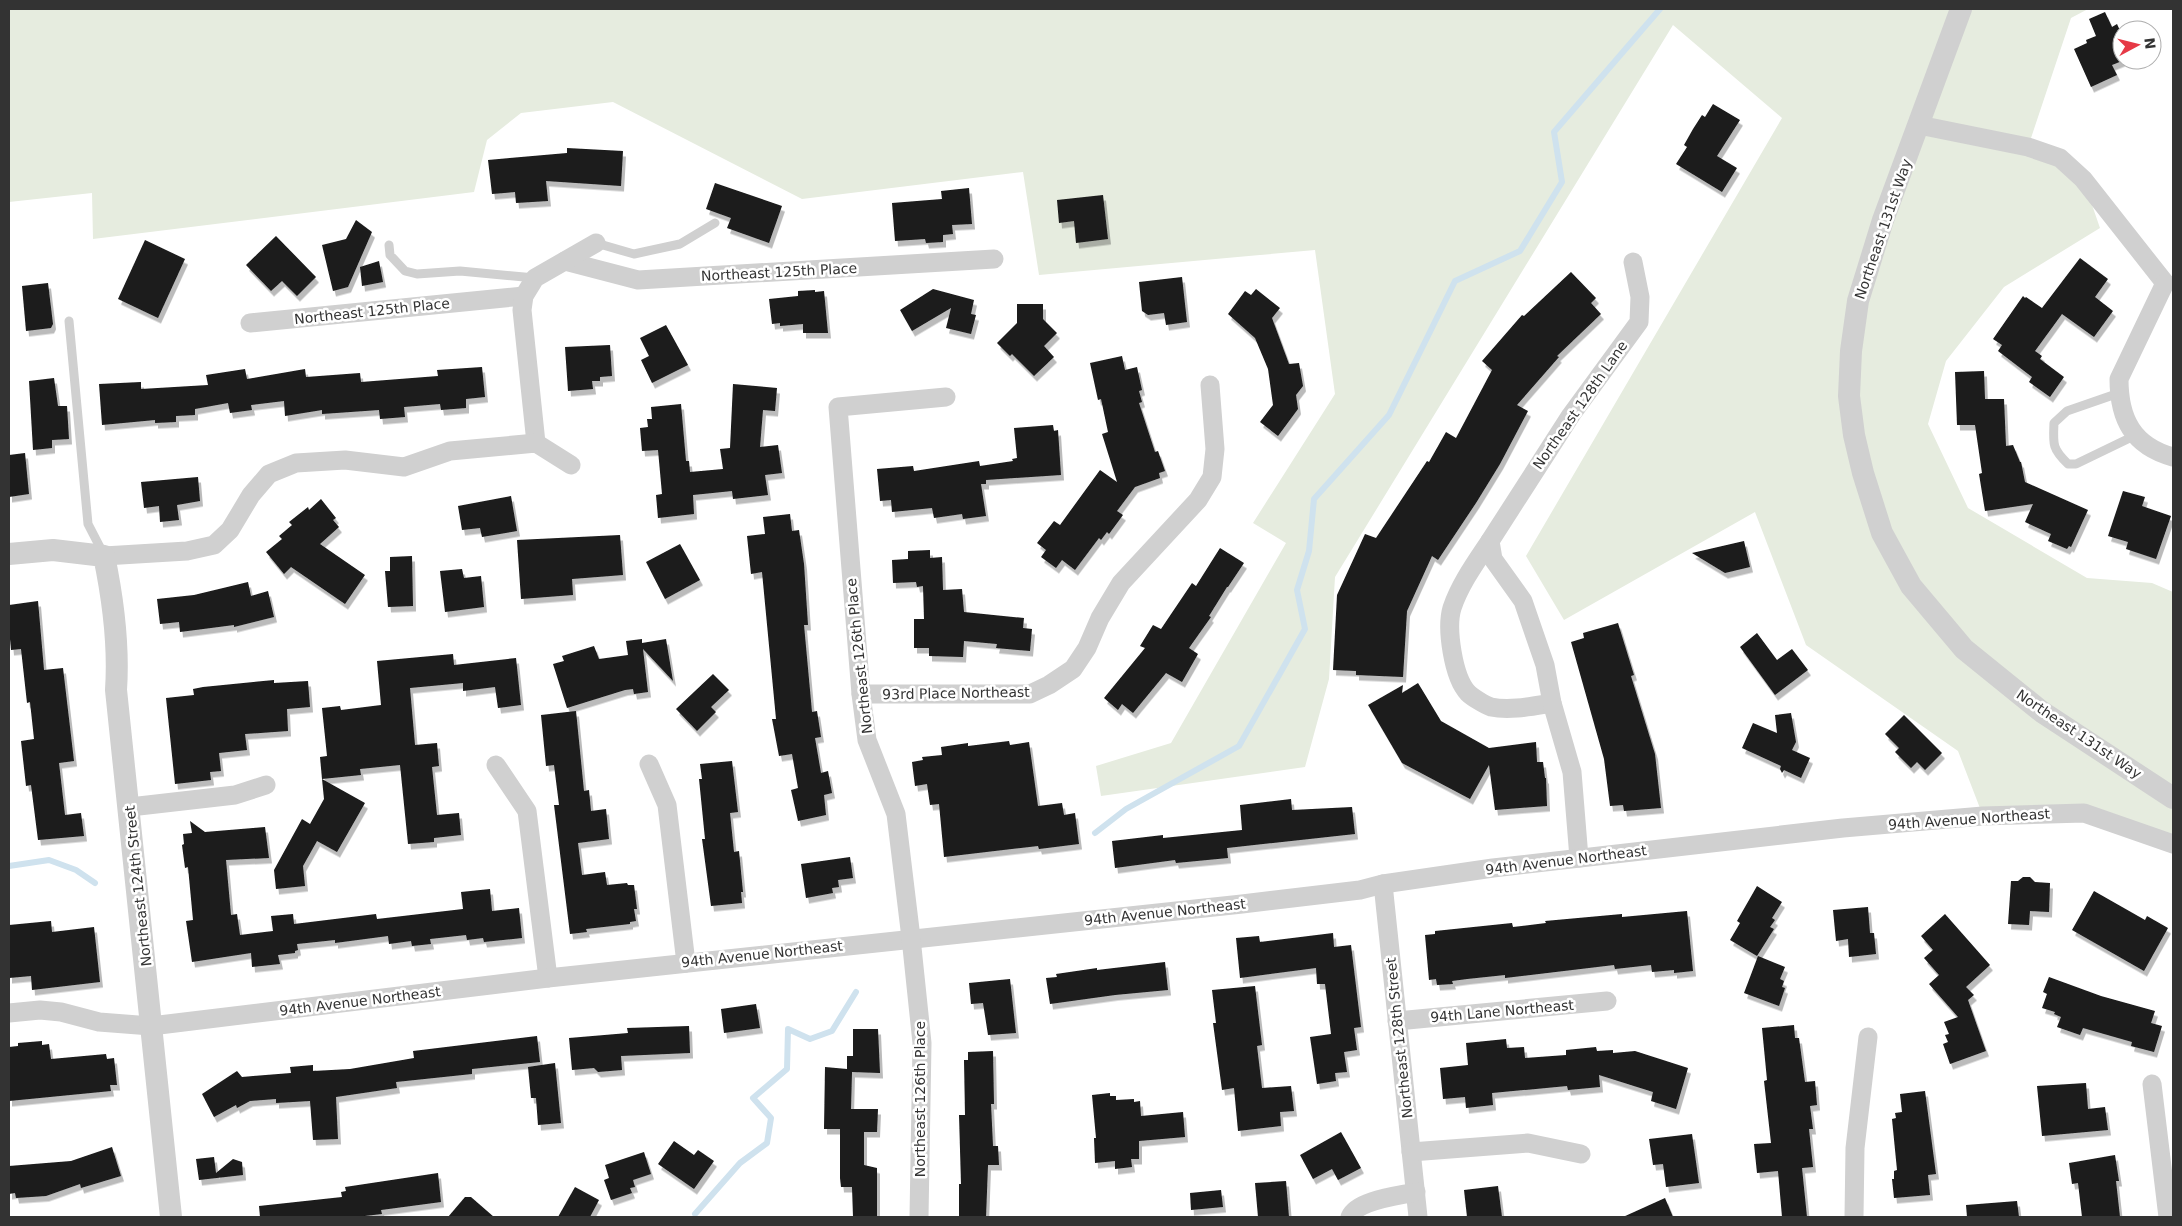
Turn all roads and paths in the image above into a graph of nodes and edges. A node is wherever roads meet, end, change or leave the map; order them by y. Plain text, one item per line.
1 (1961, 9) edge
2 (1920, 125) junction
3 (715, 223) dead end
4 (596, 243) joint
5 (389, 245) dead end
6 (994, 259) dead end
7 (565, 261) junction
8 (1633, 262) dead end
9 (535, 278) junction
10 (2169, 283) edge
11 (524, 296) junction
12 (69, 321) dead end
13 (250, 323) dead end
14 (1210, 385) dead end
15 (2119, 392) junction
16 (946, 397) dead end
17 (2136, 435) junction
18 (536, 444) junction
19 (2173, 457) edge
20 (571, 465) dead end
21 (1490, 541) junction
22 (9, 554) edge
23 (104, 556) junction
24 (861, 694) junction
25 (1552, 703) junction
26 (649, 764) dead end
27 (496, 765) dead end
28 (266, 785) dead end
29 (2173, 798) edge
30 (130, 807) junction
31 (2173, 844) edge
32 (1579, 858) junction
33 (1383, 884) junction
34 (911, 938) junction
35 (686, 963) junction
36 (548, 978) junction
37 (1607, 1001) dead end
38 (9, 1013) edge
39 (1397, 1021) junction
40 (151, 1026) junction
41 (1868, 1037) dead end
42 (2152, 1084) dead end
43 (1411, 1152) junction
44 (1581, 1154) dead end
45 (1416, 1192) junction
46 (171, 1217) edge
47 (919, 1217) edge
48 (1350, 1217) edge
49 (1418, 1217) edge
50 (1854, 1217) edge
51 (2168, 1217) edge

1 - 2 street, Northeast 131st Way
2 - 10 street
2 - 29 street, Northeast 131st Way
3 - 4 lane
4 - 7 street
5 - 9 lane
6 - 7 street, Northeast 125th Place
7 - 9 street
8 - 21 street, Northeast 128th Lane
9 - 11 street
10 - 15 street
11 - 13 street, Northeast 125th Place
11 - 18 street
12 - 23 lane
14 - 24 street, 93rd Place Northeast
15 - 17 street
15 - 17 lane
16 - 24 street, Northeast 126th Place
17 - 19 street
18 - 20 street
18 - 23 street
21 - 25 street
21 - 25 street, Northeast 128th Lane
22 - 23 street
23 - 30 street, Northeast 124th Street
24 - 34 street, Northeast 126th Place
25 - 32 street
26 - 35 street
27 - 36 street
28 - 30 street
30 - 40 street, Northeast 124th Street
31 - 32 street, 94th Avenue Northeast
32 - 33 street, 94th Avenue Northeast
33 - 34 street, 94th Avenue Northeast
33 - 39 street, Northeast 128th Street
34 - 35 street, 94th Avenue Northeast
34 - 47 street, Northeast 126th Place
35 - 36 street, 94th Avenue Northeast
36 - 40 street, 94th Avenue Northeast
37 - 39 street, 94th Lane Northeast
38 - 40 street, 94th Avenue Northeast
39 - 43 street, Northeast 128th Street
40 - 46 street, Northeast 124th Street
41 - 50 street
42 - 51 street
43 - 44 street
43 - 45 street, Northeast 128th Street
45 - 48 street
45 - 49 street, Northeast 128th Street

